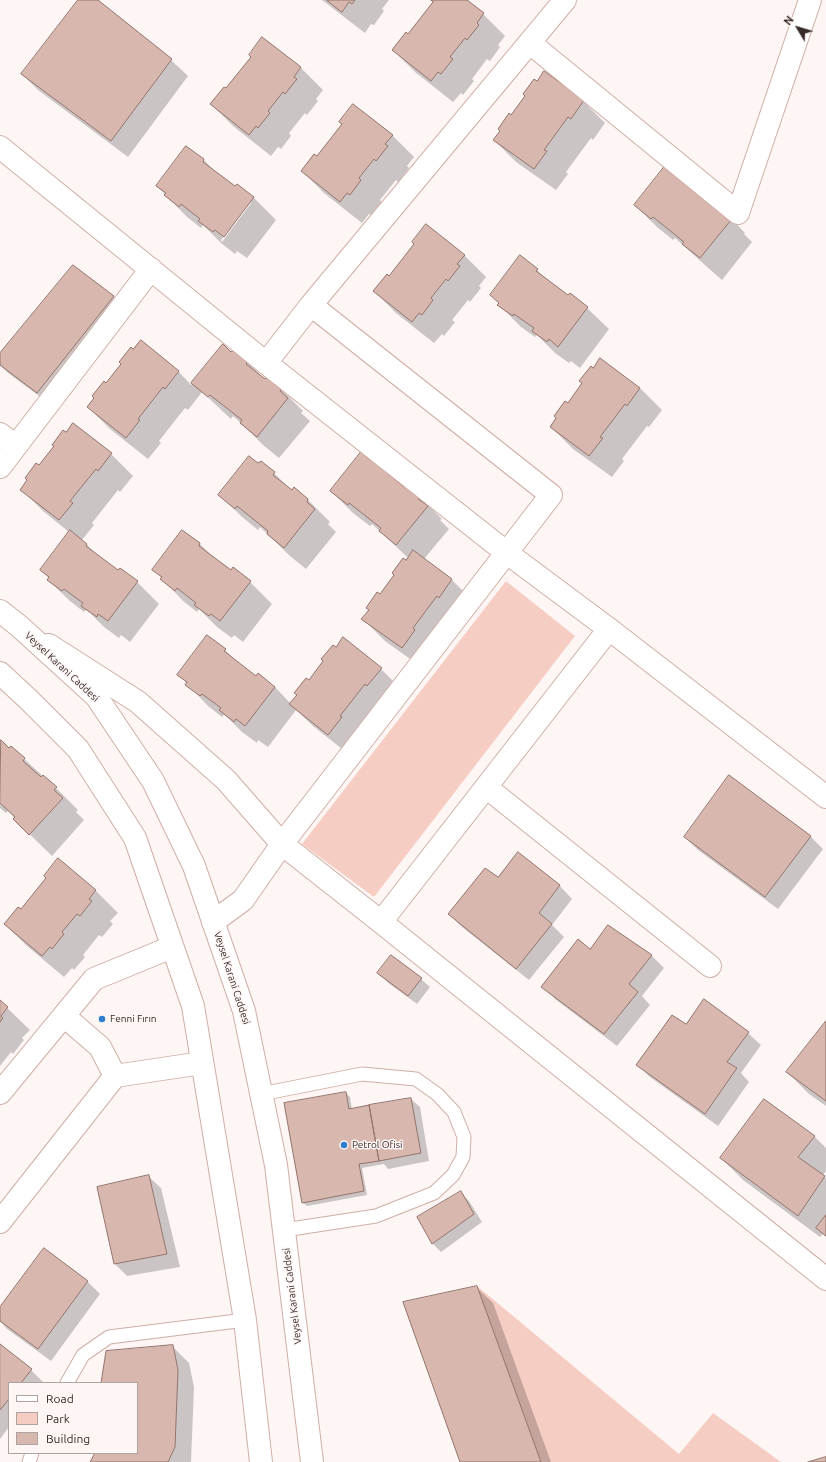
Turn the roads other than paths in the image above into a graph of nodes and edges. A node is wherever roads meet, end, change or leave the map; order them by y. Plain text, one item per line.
1 (565, 0) edge
2 (810, 0) edge
3 (530, 43) junction
4 (0, 146) edge
5 (151, 270) junction
6 (311, 304) junction
7 (266, 363) junction
8 (8, 440) edge
9 (0, 467) edge
10 (507, 553) junction
11 (0, 611) edge
12 (19, 626) junction
13 (609, 629) junction
14 (0, 673) edge
15 (486, 788) junction
16 (826, 797) edge
17 (282, 844) junction
18 (213, 922) junction
19 (381, 922) junction
20 (172, 946) junction
21 (710, 966) dead end
22 (64, 1016) junction
23 (202, 1063) junction
24 (115, 1076) junction
25 (0, 1093) edge
26 (261, 1094) junction
27 (0, 1222) edge
28 (284, 1230) junction
29 (826, 1279) edge
30 (244, 1320) junction
31 (68, 1382) edge
32 (262, 1462) edge
33 (312, 1462) edge

1 - 3 street
2 - 3 street
3 - 6 street
4 - 5 street
5 - 7 street
5 - 8 street
6 - 7 street
6 - 10 street
7 - 10 street
8 - 9 street
10 - 13 street
10 - 17 street
11 - 12 street, Veysel Karani Caddesi
12 - 17 street
12 - 18 street, Veysel Karani Caddesi
13 - 15 street
13 - 16 street
14 - 20 street
15 - 19 street
15 - 21 street
17 - 18 street
17 - 19 street
18 - 26 street, Veysel Karani Caddesi
19 - 29 street
20 - 22 street
20 - 23 street
22 - 24 street
22 - 25 street
23 - 24 street
23 - 30 street
24 - 27 street
26 - 28 street, Veysel Karani Caddesi
26 - 28 lane
28 - 33 street, Veysel Karani Caddesi
30 - 31 lane
30 - 32 street

